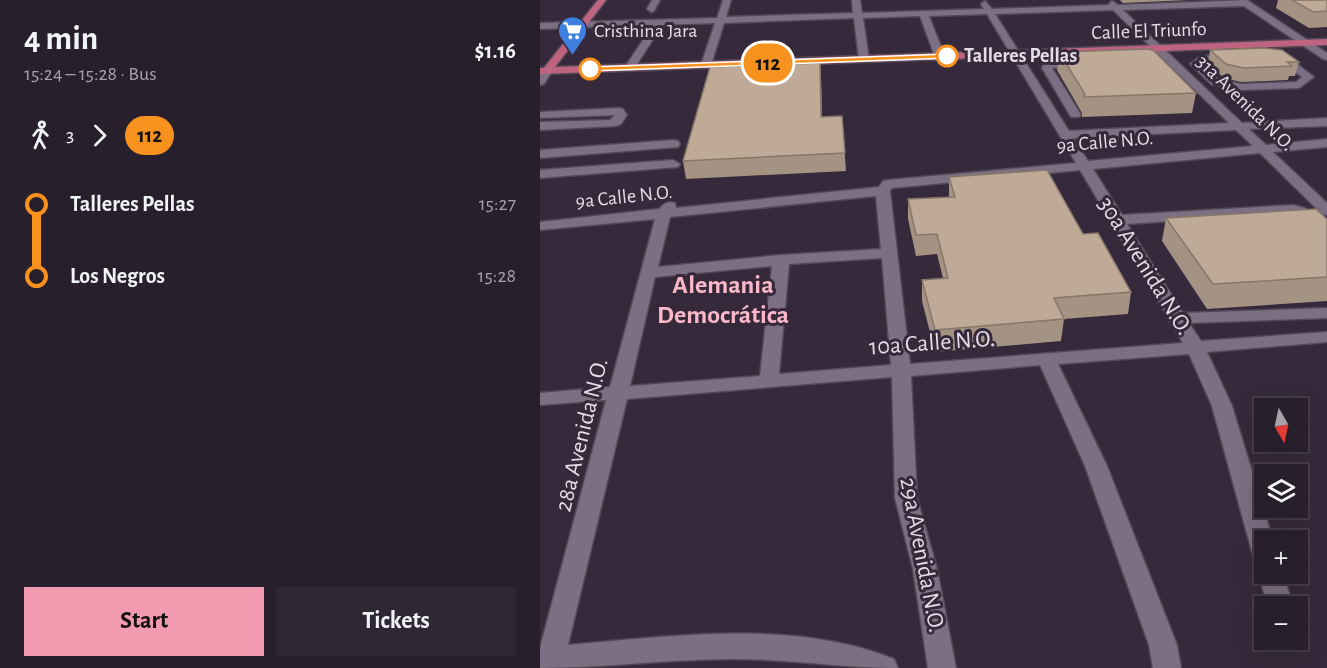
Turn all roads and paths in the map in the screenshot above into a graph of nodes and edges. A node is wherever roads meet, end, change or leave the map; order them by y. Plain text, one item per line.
1 (602, 0) edge
2 (656, 0) edge
3 (728, 0) edge
4 (856, 0) edge
5 (982, 0) edge
6 (1244, 1) edge
7 (1112, 4) edge
8 (651, 9) dead end
9 (989, 12) junction
10 (924, 14) junction
11 (858, 16) junction
12 (722, 20) junction
13 (658, 22) junction
14 (584, 24) junction
15 (540, 26) edge
16 (1327, 42) edge
17 (1306, 43) junction
18 (1263, 45) junction
19 (1138, 49) junction
20 (1160, 49) junction
21 (1043, 53) junction
22 (1014, 54) junction
23 (940, 57) junction
24 (1327, 57) edge
25 (864, 59) junction
26 (1285, 60) junction
27 (1132, 61) edge
28 (1149, 61) edge
29 (1049, 63) junction
30 (706, 65) junction
31 (630, 68) junction
32 (544, 70) edge
33 (540, 82) edge
34 (540, 115) edge
35 (1075, 116) dead end
36 (1327, 122) edge
37 (540, 126) edge
38 (1241, 127) junction
39 (1064, 135) junction
40 (1327, 143) edge
41 (674, 144) dead end
42 (1264, 148) junction
43 (540, 154) edge
44 (673, 164) dead end
45 (1082, 166) junction
46 (540, 174) edge
47 (885, 187) junction
48 (668, 208) junction
49 (1327, 211) edge
50 (540, 215) edge
51 (1116, 220) junction
52 (540, 226) edge
53 (1327, 238) edge
54 (888, 253) junction
55 (781, 260) junction
56 (649, 273) junction
57 (1327, 313) edge
58 (1178, 318) junction
59 (1327, 337) edge
60 (1195, 347) junction
61 (1047, 360) junction
62 (901, 371) junction
63 (769, 381) junction
64 (620, 393) junction
65 (540, 399) edge
66 (1258, 530) edge
67 (547, 662) edge
68 (868, 665) edge
69 (942, 668) edge
70 (1167, 668) edge

1 - 14 main road
2 - 8 street
3 - 12 street
4 - 11 street
5 - 9 street, 30a Avenida N.O.
6 - 7 street
6 - 17 street
7 - 9 street
7 - 20 street, 31a Avenida N.O.
9 - 10 street
9 - 22 street, 30a Avenida N.O.
10 - 11 street
10 - 23 street
11 - 12 street
11 - 25 street
12 - 13 street
12 - 30 street
13 - 14 street
13 - 31 street
14 - 15 street
14 - 32 main road
16 - 17 main road, Calle El Triunfo
17 - 18 main road, Calle El Triunfo
17 - 24 street
18 - 20 main road, Calle El Triunfo
18 - 26 street
19 - 20 main road, Calle El Triunfo
19 - 21 main road, Calle El Triunfo
19 - 28 street
20 - 38 street, 31a Avenida N.O.
21 - 22 main road, Calle El Triunfo
21 - 29 street
22 - 23 main road, Calle El Triunfo
22 - 39 street, 30a Avenida N.O.
23 - 25 main road, Calle El Triunfo
25 - 30 main road, Calle El Triunfo
26 - 26 street
27 - 29 street
29 - 35 street
30 - 31 main road, Calle El Triunfo
31 - 32 main road, Calle El Triunfo
32 - 33 street
34 - 37 street
36 - 38 street
38 - 39 street
38 - 42 street, 31a Avenida N.O.
39 - 45 street, 30a Avenida N.O.
40 - 42 street, 9a Calle N.O.
41 - 43 street
42 - 45 street, 9a Calle N.O.
42 - 49 street, 31a Avenida N.O.
44 - 46 street
45 - 47 street, 9a Calle N.O.
45 - 51 street, 30a Avenida N.O.
47 - 48 street, 9a Calle N.O.
47 - 54 street, 29a Avenida N.O.
48 - 50 street, 9a Calle N.O.
48 - 52 street, 9a Calle N.O.
48 - 56 street, 28a Avenida N.O.
51 - 53 street
51 - 58 street, 30a Avenida N.O.
54 - 55 street
54 - 62 street, 29a Avenida N.O.
55 - 56 street
55 - 63 street
56 - 64 street, 28a Avenida N.O.
57 - 58 street
58 - 60 street, 30a Avenida N.O.
59 - 60 street, 10a Calle N.O.
60 - 61 street, 10a Calle N.O.
60 - 66 street, 30a Avenida N.O.
61 - 62 street, 10a Calle N.O.
61 - 70 street
62 - 63 street, 10a Calle N.O.
62 - 69 street, 29a Avenida N.O.
63 - 64 street, 10a Calle N.O.
64 - 65 street, 10a Calle N.O.
64 - 67 street, 28a Avenida N.O.
67 - 68 street

